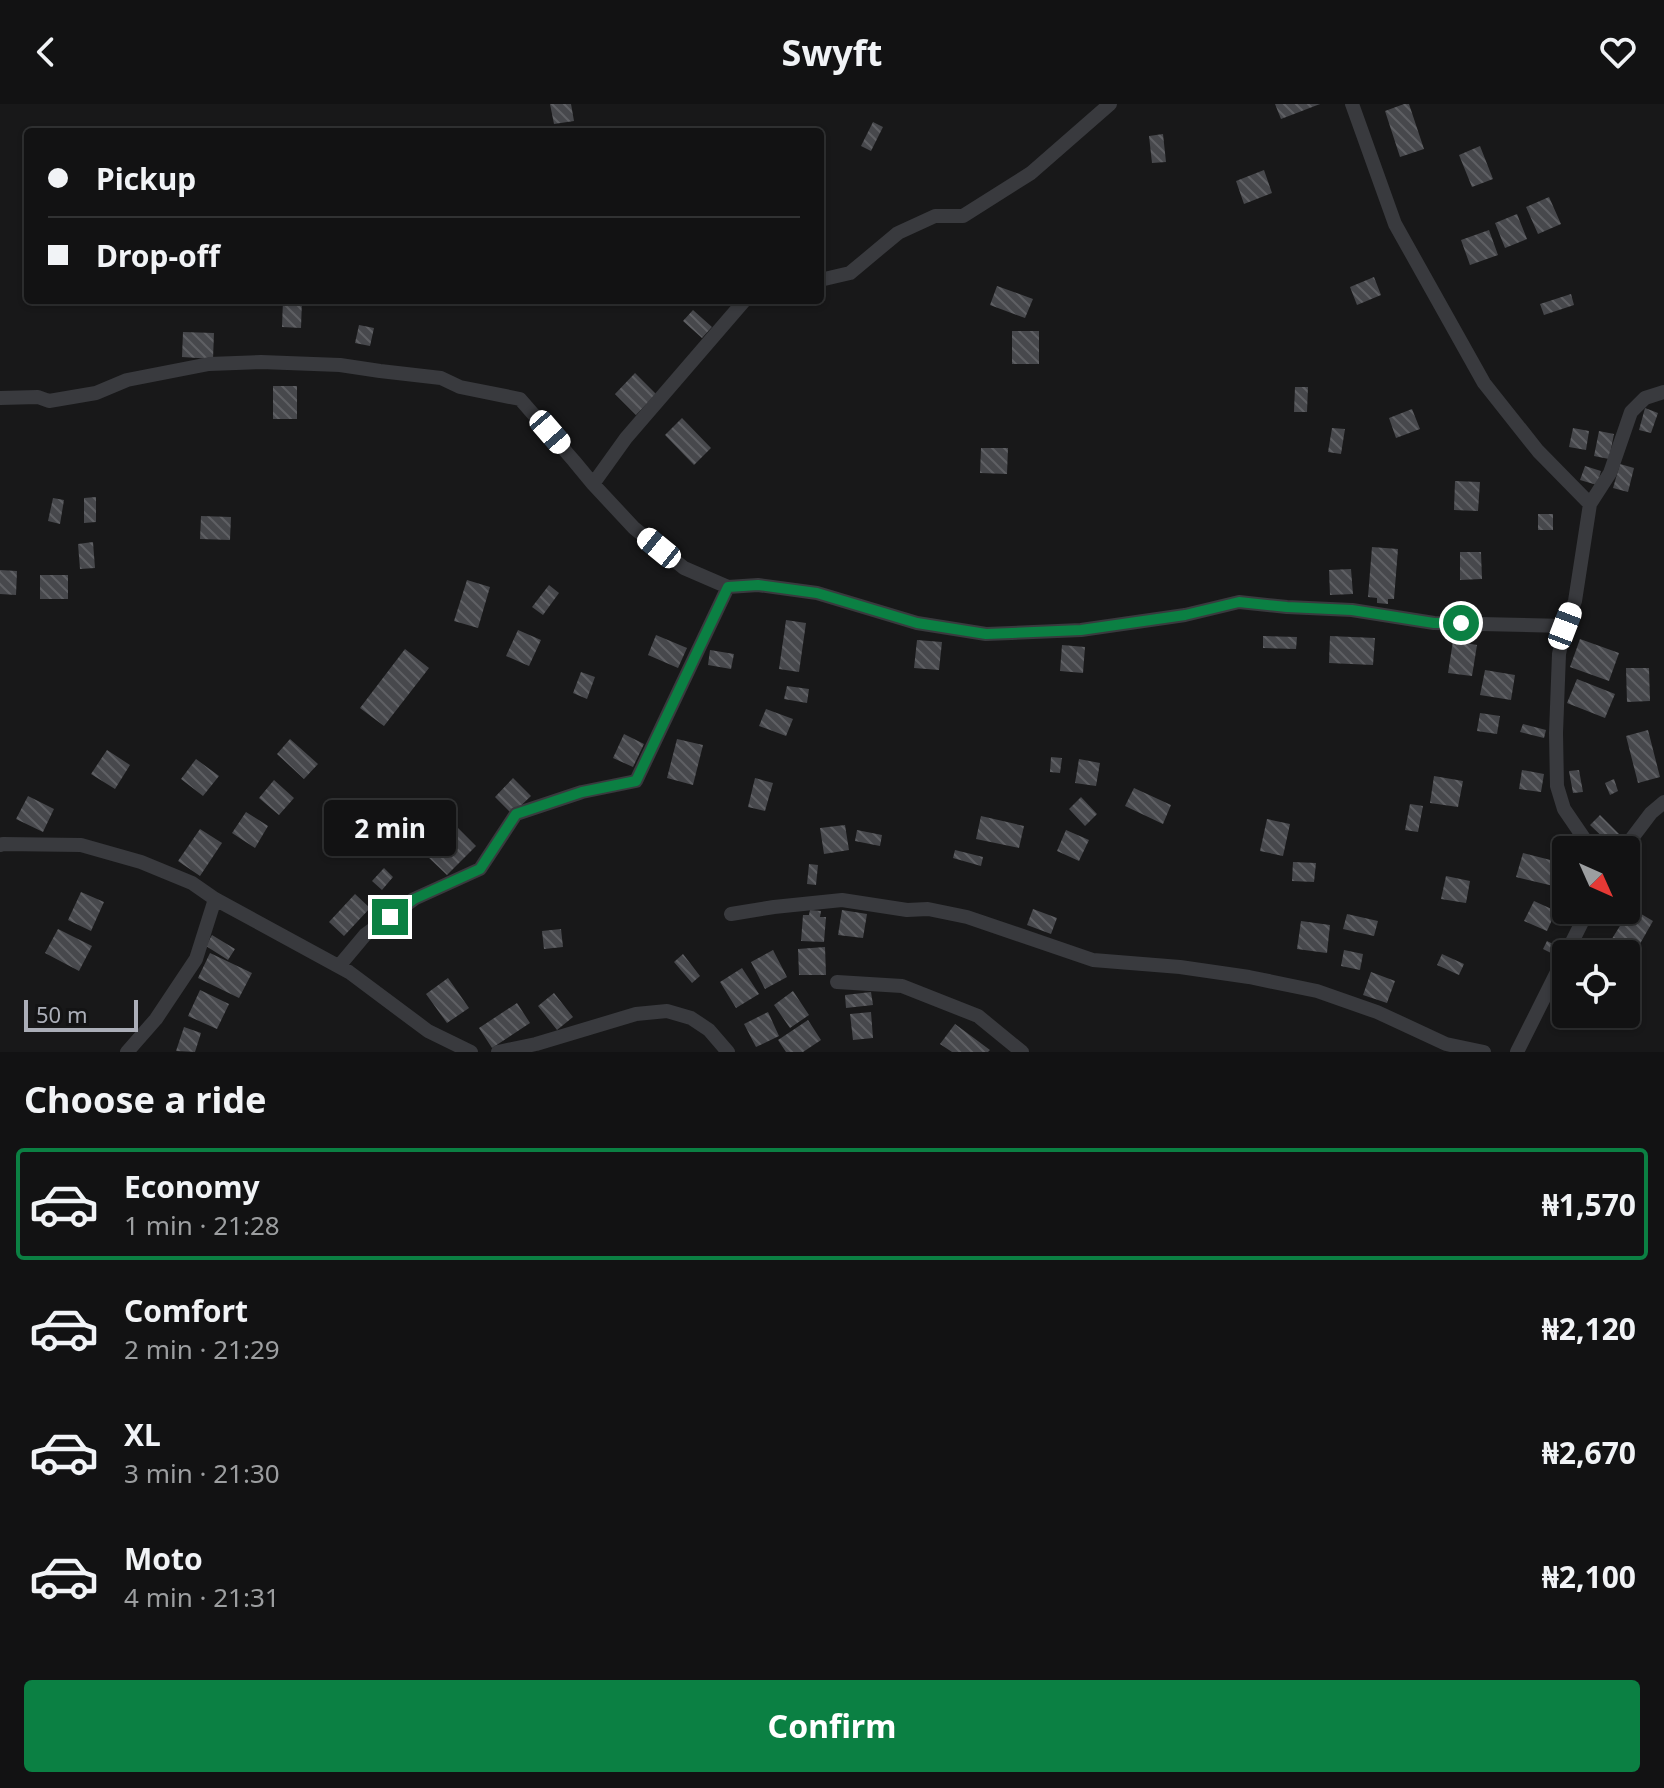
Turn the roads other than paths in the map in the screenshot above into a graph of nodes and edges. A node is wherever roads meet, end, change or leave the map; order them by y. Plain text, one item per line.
1 (1110, 104) edge
2 (1352, 104) edge
3 (824, 279) edge
4 (742, 304) edge
5 (1664, 392) edge
6 (0, 398) edge
7 (593, 484) junction
8 (1590, 504) junction
9 (728, 587) junction
10 (1565, 626) junction
11 (1664, 802) edge
12 (1582, 836) edge
13 (1634, 836) edge
14 (1, 842) edge
15 (215, 899) junction
16 (731, 914) dead end
17 (1581, 924) edge
18 (339, 966) junction
19 (837, 982) dead end
20 (127, 1052) edge
21 (471, 1052) edge
22 (498, 1052) edge
23 (728, 1052) edge
24 (1022, 1052) edge
25 (1484, 1052) edge
26 (1517, 1052) edge

1 - 3 street
2 - 8 street
4 - 7 street
5 - 8 street
6 - 7 street
7 - 9 street
8 - 10 street
9 - 10 street
9 - 18 street
10 - 12 street
11 - 13 street
14 - 15 street
15 - 18 street
15 - 20 street
16 - 25 street
17 - 26 street
18 - 21 street
19 - 24 street
22 - 23 street

